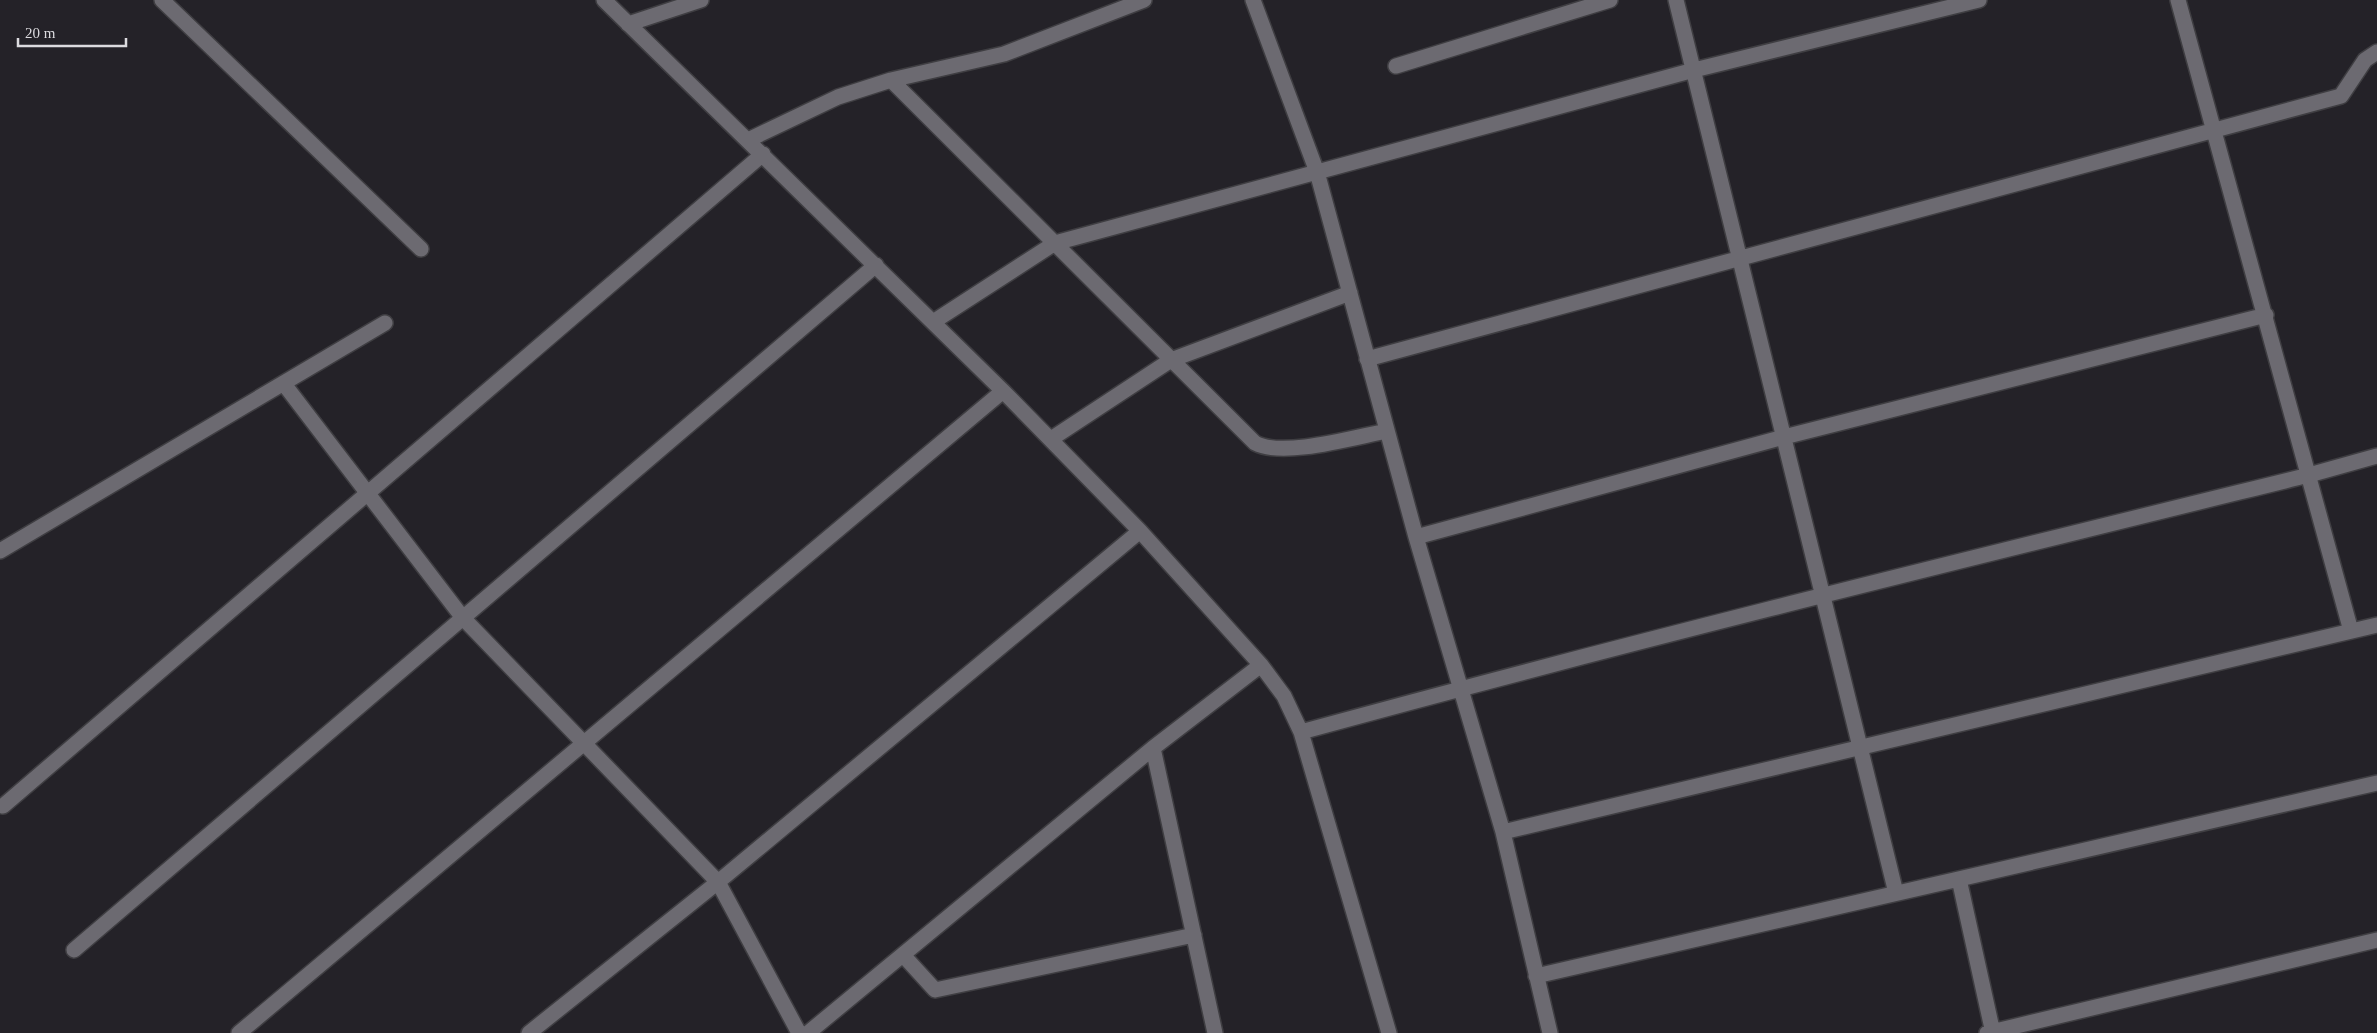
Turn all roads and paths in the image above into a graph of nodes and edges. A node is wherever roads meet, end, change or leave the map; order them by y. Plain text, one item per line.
1 (162, 0) edge
2 (604, 0) edge
3 (701, 0) edge
4 (1144, 0) edge
5 (1253, 0) edge
6 (1610, 0) edge
7 (1676, 0) edge
8 (1979, 0) edge
9 (2178, 0) edge
10 (628, 24) junction
11 (2377, 52) edge
12 (1396, 66) dead end
13 (1694, 70) junction
14 (892, 80) junction
15 (2214, 130) junction
16 (748, 140) junction
17 (763, 154) junction
18 (1317, 172) junction
19 (1055, 243) junction
20 (421, 249) dead end
21 (1740, 258) junction
22 (876, 265) junction
23 (1350, 293) junction
24 (2266, 314) junction
25 (933, 322) junction
26 (385, 323) dead end
27 (1367, 359) junction
28 (1171, 360) junction
29 (284, 384) junction
30 (1003, 390) junction
31 (1387, 431) junction
32 (1784, 437) junction
33 (1051, 439) junction
34 (2377, 456) edge
35 (2309, 475) junction
36 (367, 494) junction
37 (1140, 531) junction
38 (1416, 537) junction
39 (0, 551) edge
40 (1824, 594) junction
41 (463, 618) junction
42 (2377, 625) edge
43 (2351, 631) junction
44 (1261, 665) junction
45 (1462, 688) junction
46 (1301, 732) junction
47 (583, 742) junction
48 (1153, 748) junction
49 (1860, 748) junction
50 (2377, 782) edge
51 (3, 806) dead end
52 (1504, 832) junction
53 (1959, 879) junction
54 (718, 882) junction
55 (1896, 893) junction
56 (1194, 935) junction
57 (2377, 940) edge
58 (74, 950) dead end
59 (903, 955) junction
60 (1536, 976) junction
61 (1991, 1032) edge
62 (239, 1033) edge
63 (529, 1033) edge
64 (799, 1033) edge
65 (808, 1033) edge
66 (1215, 1033) edge
67 (1389, 1033) edge
68 (1550, 1033) edge

1 - 20 street
2 - 10 street
3 - 10 street
4 - 14 street
5 - 18 street
6 - 12 street
7 - 13 street
8 - 13 street
9 - 15 street
10 - 16 street
11 - 15 street
13 - 18 street
13 - 21 street
14 - 16 street
14 - 19 street
15 - 21 street
15 - 24 street
16 - 17 street
17 - 22 street
17 - 36 street
18 - 19 street
18 - 23 street
19 - 25 street
19 - 28 street
21 - 27 street
21 - 32 street
22 - 25 street
22 - 41 street
23 - 27 street
23 - 28 street
24 - 32 street
24 - 35 street
25 - 30 street
26 - 29 street
27 - 31 street
28 - 31 street
28 - 33 street
29 - 36 street
29 - 39 street
30 - 33 street
30 - 47 street
31 - 38 street
32 - 38 street
32 - 40 street
33 - 37 street
34 - 35 street
35 - 40 street
35 - 43 street
36 - 41 street
36 - 51 street
37 - 44 street
37 - 54 street
38 - 45 street
40 - 45 street
40 - 49 street
41 - 47 street
41 - 58 street
42 - 43 street
43 - 49 street
44 - 46 street
44 - 48 street
45 - 46 street
45 - 52 street
46 - 67 street
47 - 54 street
47 - 62 street
48 - 56 street
48 - 59 street
49 - 52 street
49 - 55 street
50 - 53 street
52 - 60 street
53 - 55 street
53 - 61 street
54 - 63 street
54 - 64 street
55 - 60 street
56 - 59 street
56 - 66 street
57 - 61 street
59 - 65 street
60 - 68 street

